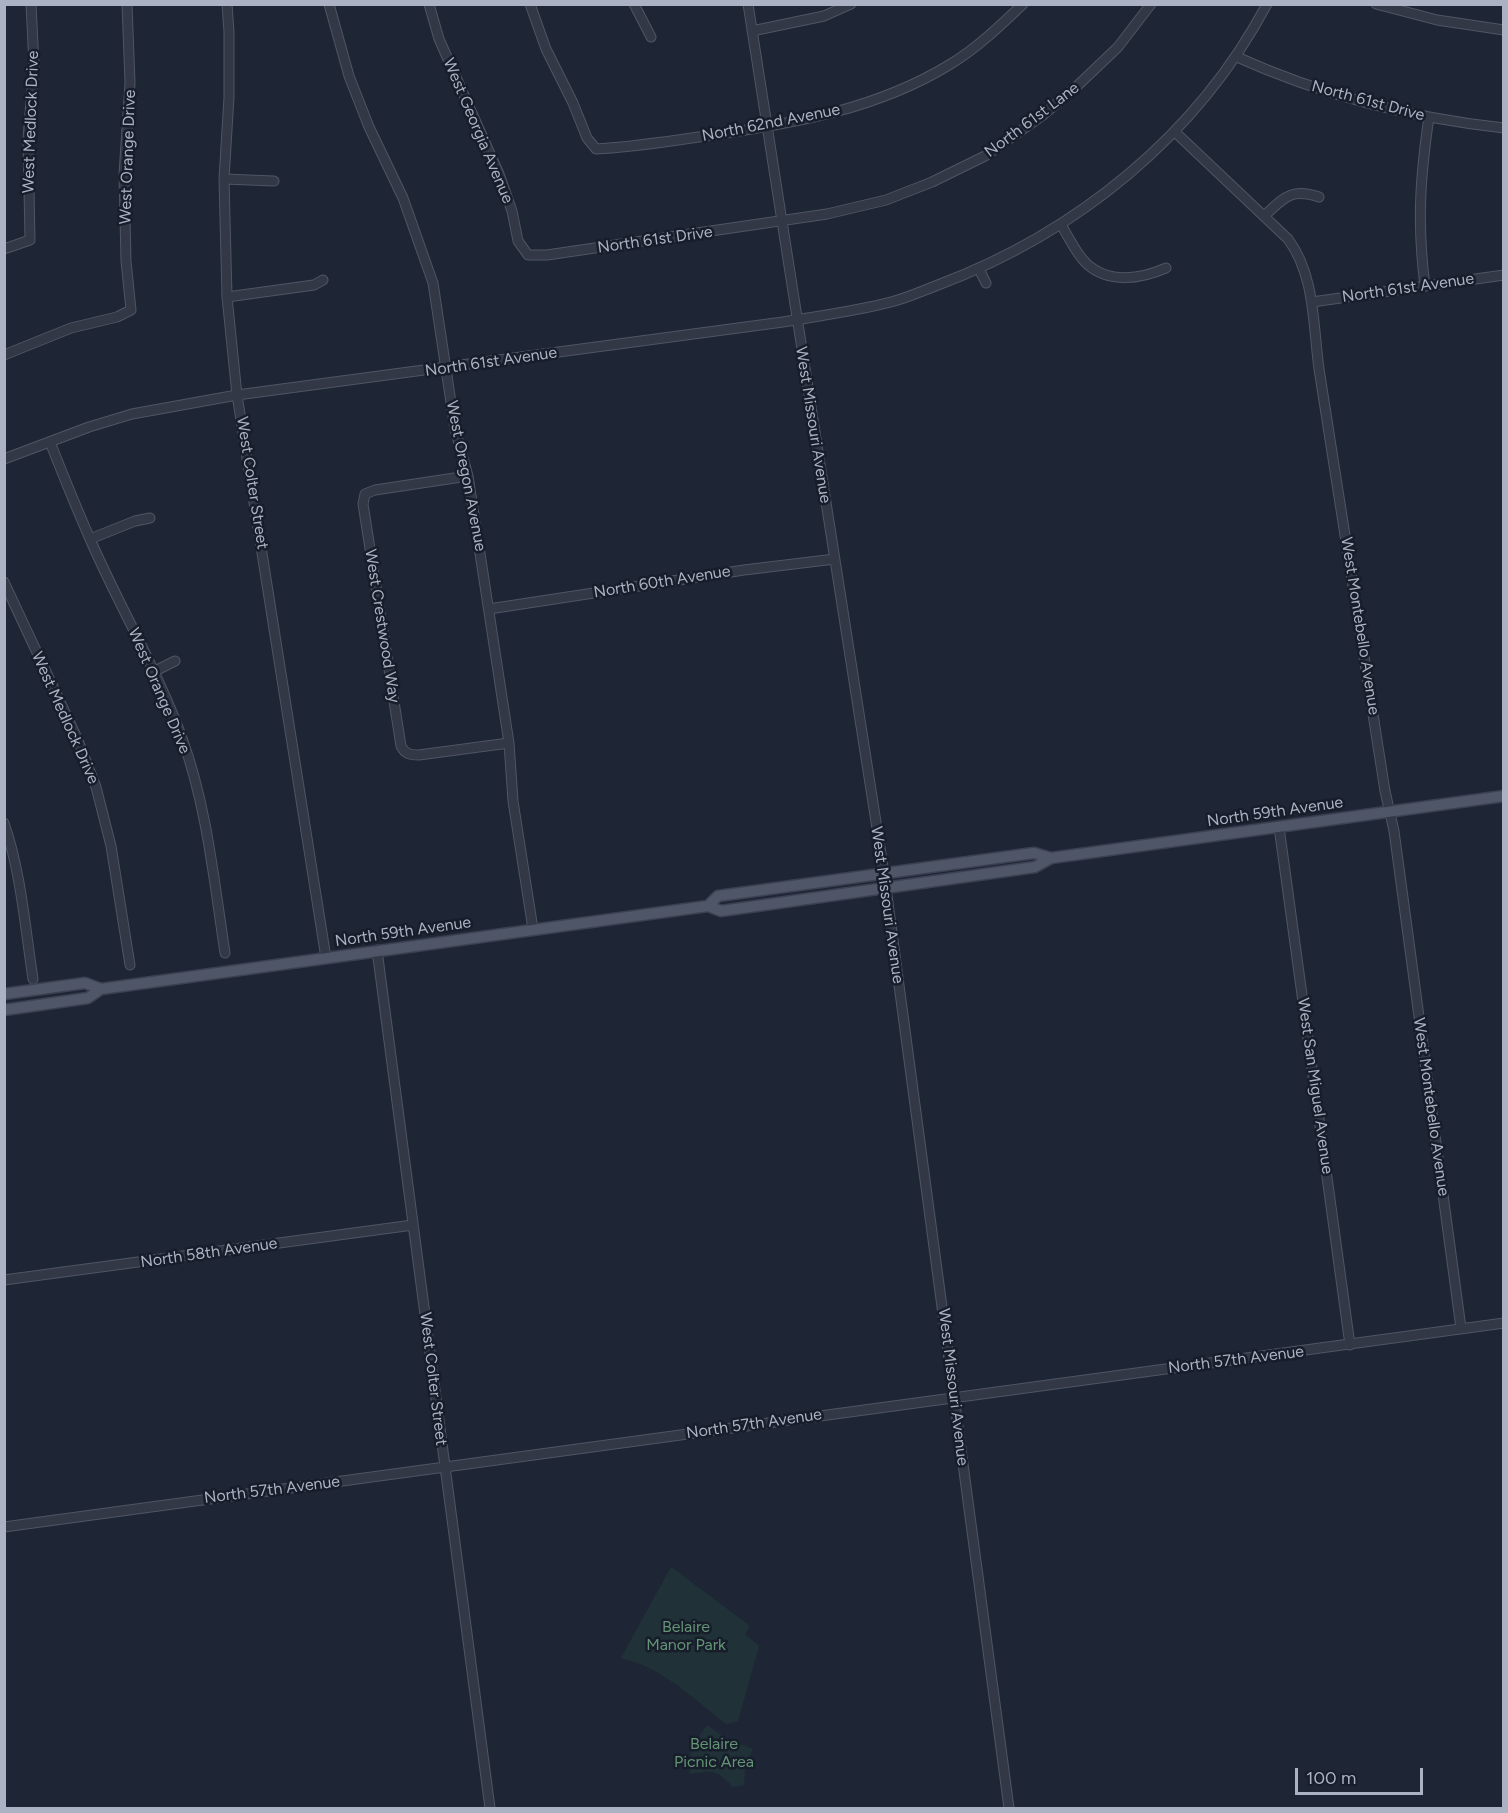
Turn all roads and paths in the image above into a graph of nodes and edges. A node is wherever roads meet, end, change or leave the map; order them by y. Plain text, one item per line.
1 (31, 4) edge
2 (126, 4) edge
3 (227, 4) edge
4 (329, 4) edge
5 (429, 4) edge
6 (530, 4) edge
7 (634, 4) edge
8 (748, 4) edge
9 (851, 4) edge
10 (1023, 4) edge
11 (1151, 4) edge
12 (1267, 4) edge
13 (1376, 4) edge
14 (1503, 30) edge
15 (752, 31) junction
16 (651, 37) dead end
17 (1237, 57) junction
18 (1429, 117) junction
19 (767, 127) junction
20 (1503, 128) edge
21 (1175, 132) junction
22 (224, 179) junction
23 (274, 181) dead end
24 (1320, 196) dead end
25 (1264, 216) junction
26 (782, 222) junction
27 (1061, 225) junction
28 (4, 249) edge
29 (528, 255) joint
30 (1166, 268) dead end
31 (979, 269) junction
32 (1503, 275) edge
33 (323, 280) dead end
34 (986, 283) dead end
35 (1425, 286) junction
36 (227, 297) junction
37 (1312, 302) junction
38 (797, 320) junction
39 (4, 355) edge
40 (447, 368) junction
41 (237, 395) junction
42 (50, 442) junction
43 (4, 459) edge
44 (468, 476) junction
45 (150, 518) dead end
46 (90, 539) junction
47 (835, 559) junction
48 (4, 582) edge
49 (489, 609) junction
50 (175, 661) dead end
51 (153, 672) junction
52 (509, 743) junction
53 (1503, 796) edge
54 (1390, 811) junction
55 (4, 823) edge
56 (1280, 827) junction
57 (1051, 858) junction
58 (884, 873) junction
59 (886, 888) junction
60 (708, 906) junction
61 (533, 929) junction
62 (377, 950) junction
63 (225, 952) dead end
64 (326, 958) junction
65 (129, 965) dead end
66 (33, 979) dead end
67 (101, 989) junction
68 (4, 994) edge
69 (4, 1010) edge
70 (413, 1225) junction
71 (4, 1280) edge
72 (1503, 1323) edge
73 (1461, 1328) junction
74 (1350, 1345) junction
75 (954, 1397) junction
76 (445, 1467) junction
77 (4, 1527) edge
78 (490, 1809) edge
79 (1009, 1809) edge

1 - 28 street, West Medlock Drive
2 - 39 street, West Orange Drive
3 - 22 street, West Colter Street
4 - 40 street, West Oregon Avenue
5 - 29 street, West Georgia Avenue
6 - 19 street, North 62nd Avenue
7 - 16 street
8 - 15 street, West Missouri Avenue
9 - 15 street
10 - 19 street, North 62nd Avenue
11 - 26 street, North 61st Lane
12 - 17 street
13 - 14 street
15 - 19 street, West Missouri Avenue
17 - 18 street, North 61st Drive
17 - 21 street
18 - 20 street, North 61st Drive
18 - 35 street
19 - 26 street, West Missouri Avenue
21 - 25 street, West Montebello Avenue
21 - 27 street, North 61st Avenue
22 - 23 street
22 - 36 street, West Colter Street
24 - 25 street
25 - 37 street, West Montebello Avenue
26 - 29 street, North 61st Drive
26 - 38 street, West Missouri Avenue
27 - 30 street
27 - 31 street, North 61st Avenue
31 - 34 street
31 - 38 street, North 61st Avenue
32 - 35 street, North 61st Avenue
33 - 36 street
35 - 37 street, North 61st Avenue
36 - 41 street, West Colter Street
37 - 54 street, West Montebello Avenue
38 - 40 street, North 61st Avenue
38 - 47 street, West Missouri Avenue
40 - 41 street, North 61st Avenue
40 - 44 street, West Oregon Avenue
41 - 42 street, North 61st Avenue
41 - 64 street, West Colter Street
42 - 43 street, North 61st Avenue
42 - 46 street, West Orange Drive
44 - 49 street, West Oregon Avenue
44 - 52 street, West Crestwood Way
45 - 46 street
46 - 51 street, West Orange Drive
47 - 49 street, North 60th Avenue
47 - 58 street, West Missouri Avenue
48 - 65 street, West Medlock Drive
49 - 52 street, West Oregon Avenue
50 - 51 street
51 - 63 street, West Orange Drive
52 - 61 street, West Oregon Avenue
53 - 54 main road, North 59th Avenue
54 - 56 main road, North 59th Avenue
54 - 73 street, West Montebello Avenue
55 - 66 street
56 - 57 main road, North 59th Avenue
56 - 74 street, West San Miguel Avenue
57 - 58 main road, North 59th Avenue
57 - 59 main road, North 59th Avenue
58 - 59 street, West Missouri Avenue
58 - 60 main road, North 59th Avenue
59 - 60 main road, North 59th Avenue
59 - 75 street, West Missouri Avenue
60 - 61 main road, North 59th Avenue
61 - 62 main road, North 59th Avenue
62 - 64 main road, North 59th Avenue
62 - 70 street, West Colter Street
64 - 67 main road, North 59th Avenue
67 - 68 main road, North 59th Avenue
67 - 69 main road, North 59th Avenue
70 - 71 street, North 58th Avenue
70 - 76 street, West Colter Street
72 - 73 street, North 57th Avenue
73 - 74 street, North 57th Avenue
74 - 75 street, North 57th Avenue
75 - 76 street, North 57th Avenue
75 - 79 street, West Missouri Avenue
76 - 77 street, North 57th Avenue
76 - 78 street, West Colter Street

